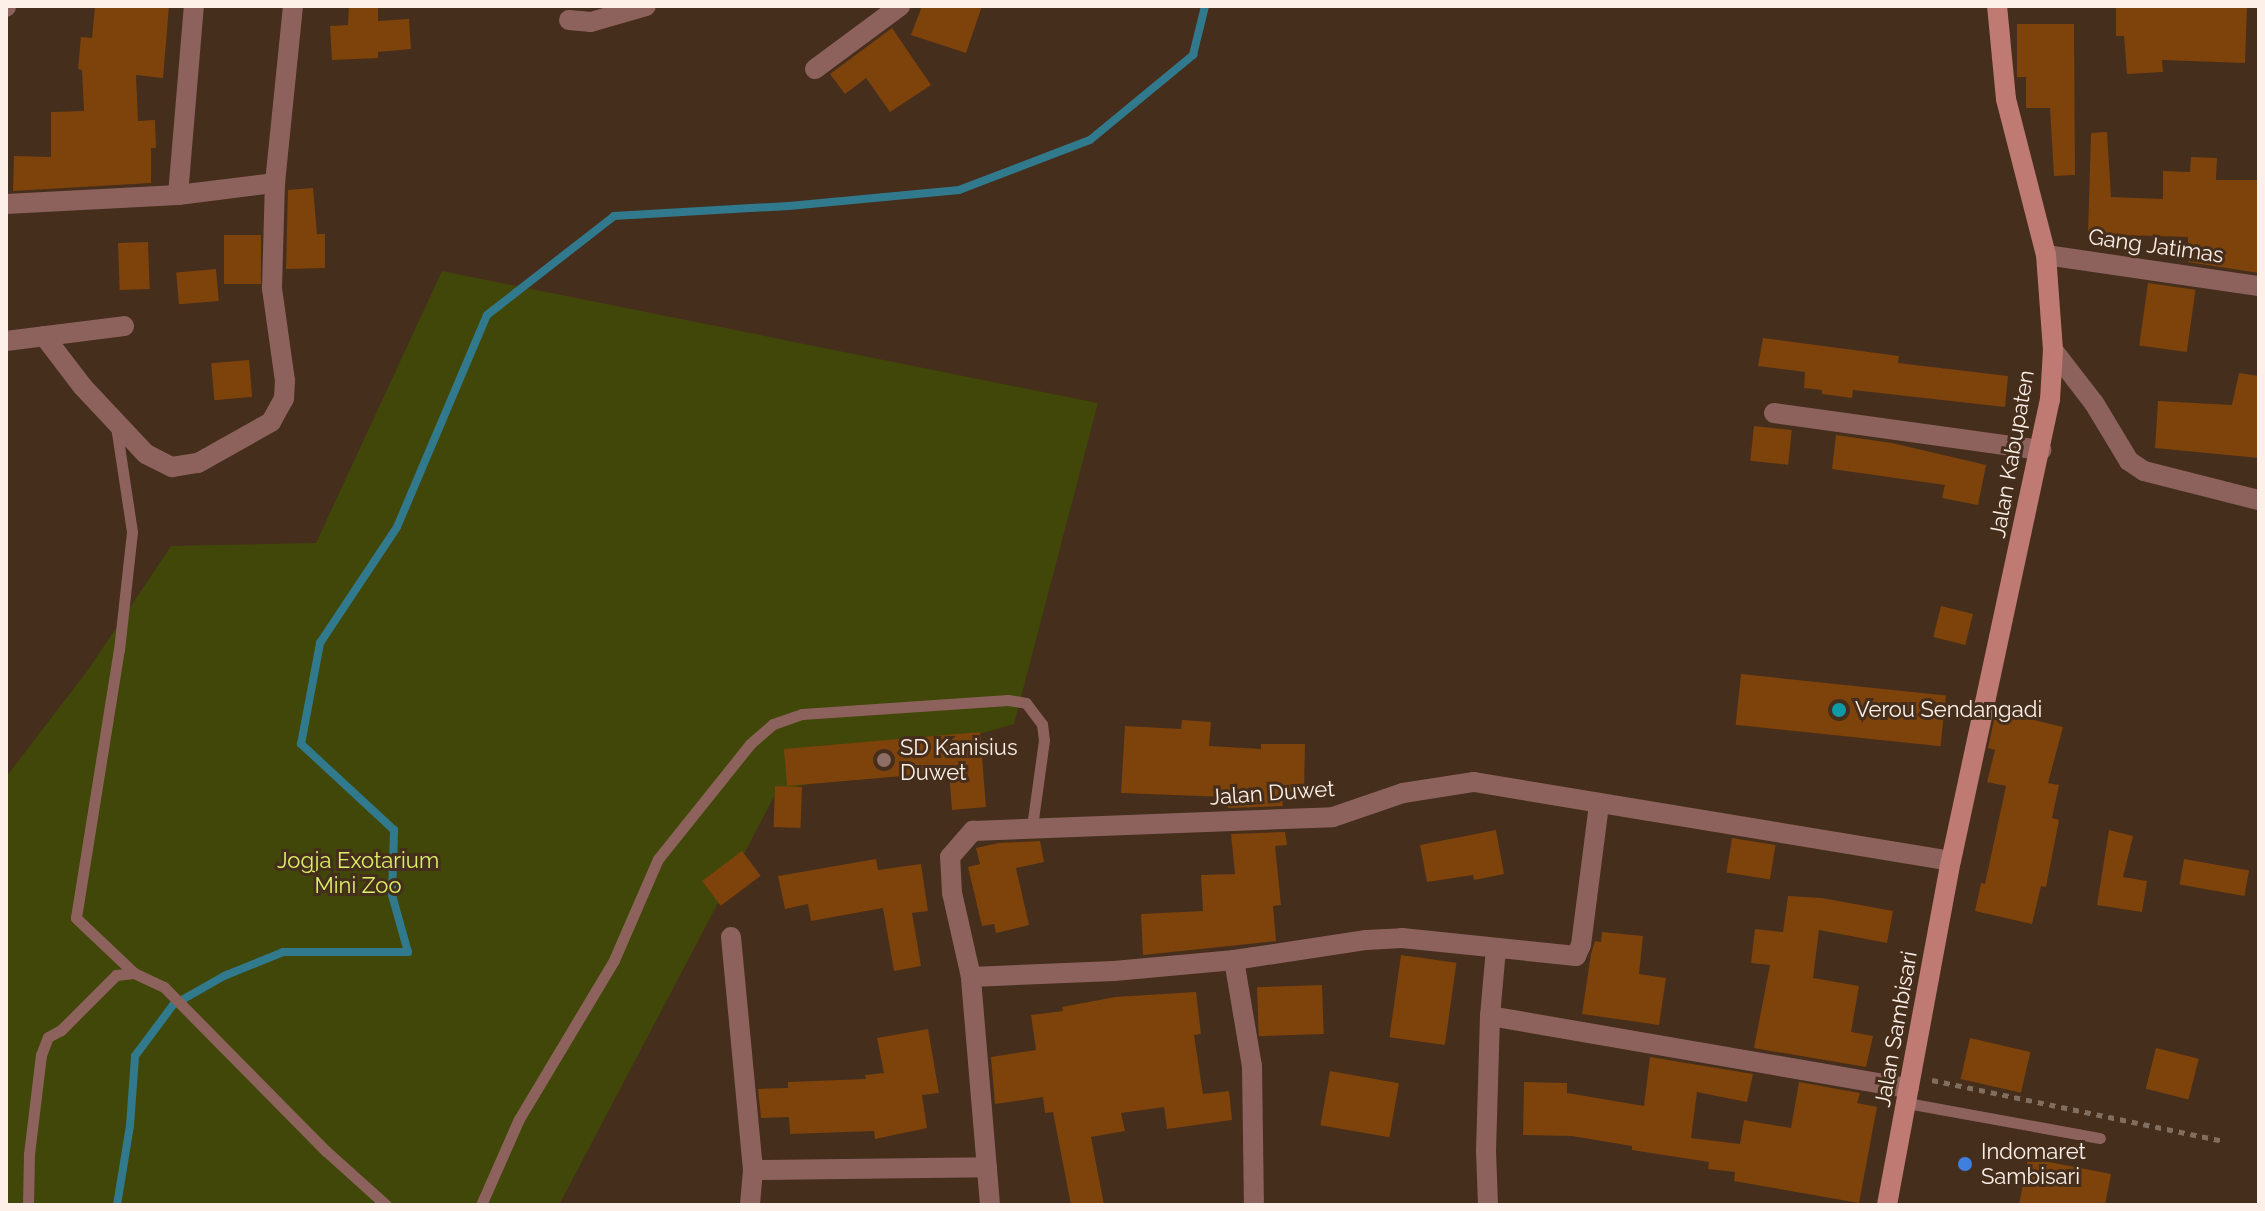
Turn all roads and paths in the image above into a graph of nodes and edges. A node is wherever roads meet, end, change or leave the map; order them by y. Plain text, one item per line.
1 (194, 6) edge
2 (293, 6) edge
3 (646, 6) edge
4 (900, 6) edge
5 (1997, 6) edge
6 (569, 20) dead end
7 (815, 69) dead end
8 (275, 183) junction
9 (178, 195) junction
10 (6, 204) edge
11 (2046, 255) junction
12 (2259, 286) edge
13 (124, 326) dead end
14 (44, 336) junction
15 (6, 341) edge
16 (2053, 350) junction
17 (1774, 413) dead end
18 (114, 418) junction
19 (2041, 450) junction
20 (2259, 500) edge
21 (1599, 805) junction
22 (1032, 827) junction
23 (1951, 861) junction
24 (731, 937) dead end
25 (1496, 949) junction
26 (1234, 960) junction
27 (134, 973) junction
28 (971, 977) junction
29 (1490, 1016) junction
30 (1909, 1089) junction
31 (2100, 1138) dead end
32 (2224, 1141) dead end
33 (987, 1167) junction
34 (753, 1170) junction
35 (28, 1205) edge
36 (386, 1205) edge
37 (481, 1205) edge
38 (750, 1205) edge
39 (990, 1205) edge
40 (1254, 1205) edge
41 (1488, 1205) edge
42 (1887, 1205) edge

1 - 9 street
2 - 8 street
3 - 6 street
4 - 7 street
5 - 11 main road, Jalan Kabupaten
8 - 9 street
8 - 18 street
9 - 10 street
11 - 12 street, Gang Jatimas
11 - 16 main road, Jalan Kabupaten
13 - 14 street
14 - 15 street
14 - 18 street
16 - 19 main road, Jalan Kabupaten
16 - 20 street
17 - 19 street
18 - 27 lane
19 - 23 main road, Jalan Kabupaten
21 - 22 street, Jalan Duwet
21 - 23 street, Jalan Duwet
21 - 25 street
22 - 28 street, Jalan Duwet
22 - 37 lane
23 - 30 main road, Jalan Sambisari
24 - 34 street
25 - 26 street
25 - 29 street
26 - 28 street
26 - 40 street
27 - 35 lane
27 - 36 lane
28 - 33 street, Jalan Duwet
29 - 30 street
29 - 41 street
30 - 31 lane
30 - 32 path
30 - 42 main road, Jalan Sambisari
33 - 34 street
33 - 39 street, Jalan Duwet
34 - 38 street

